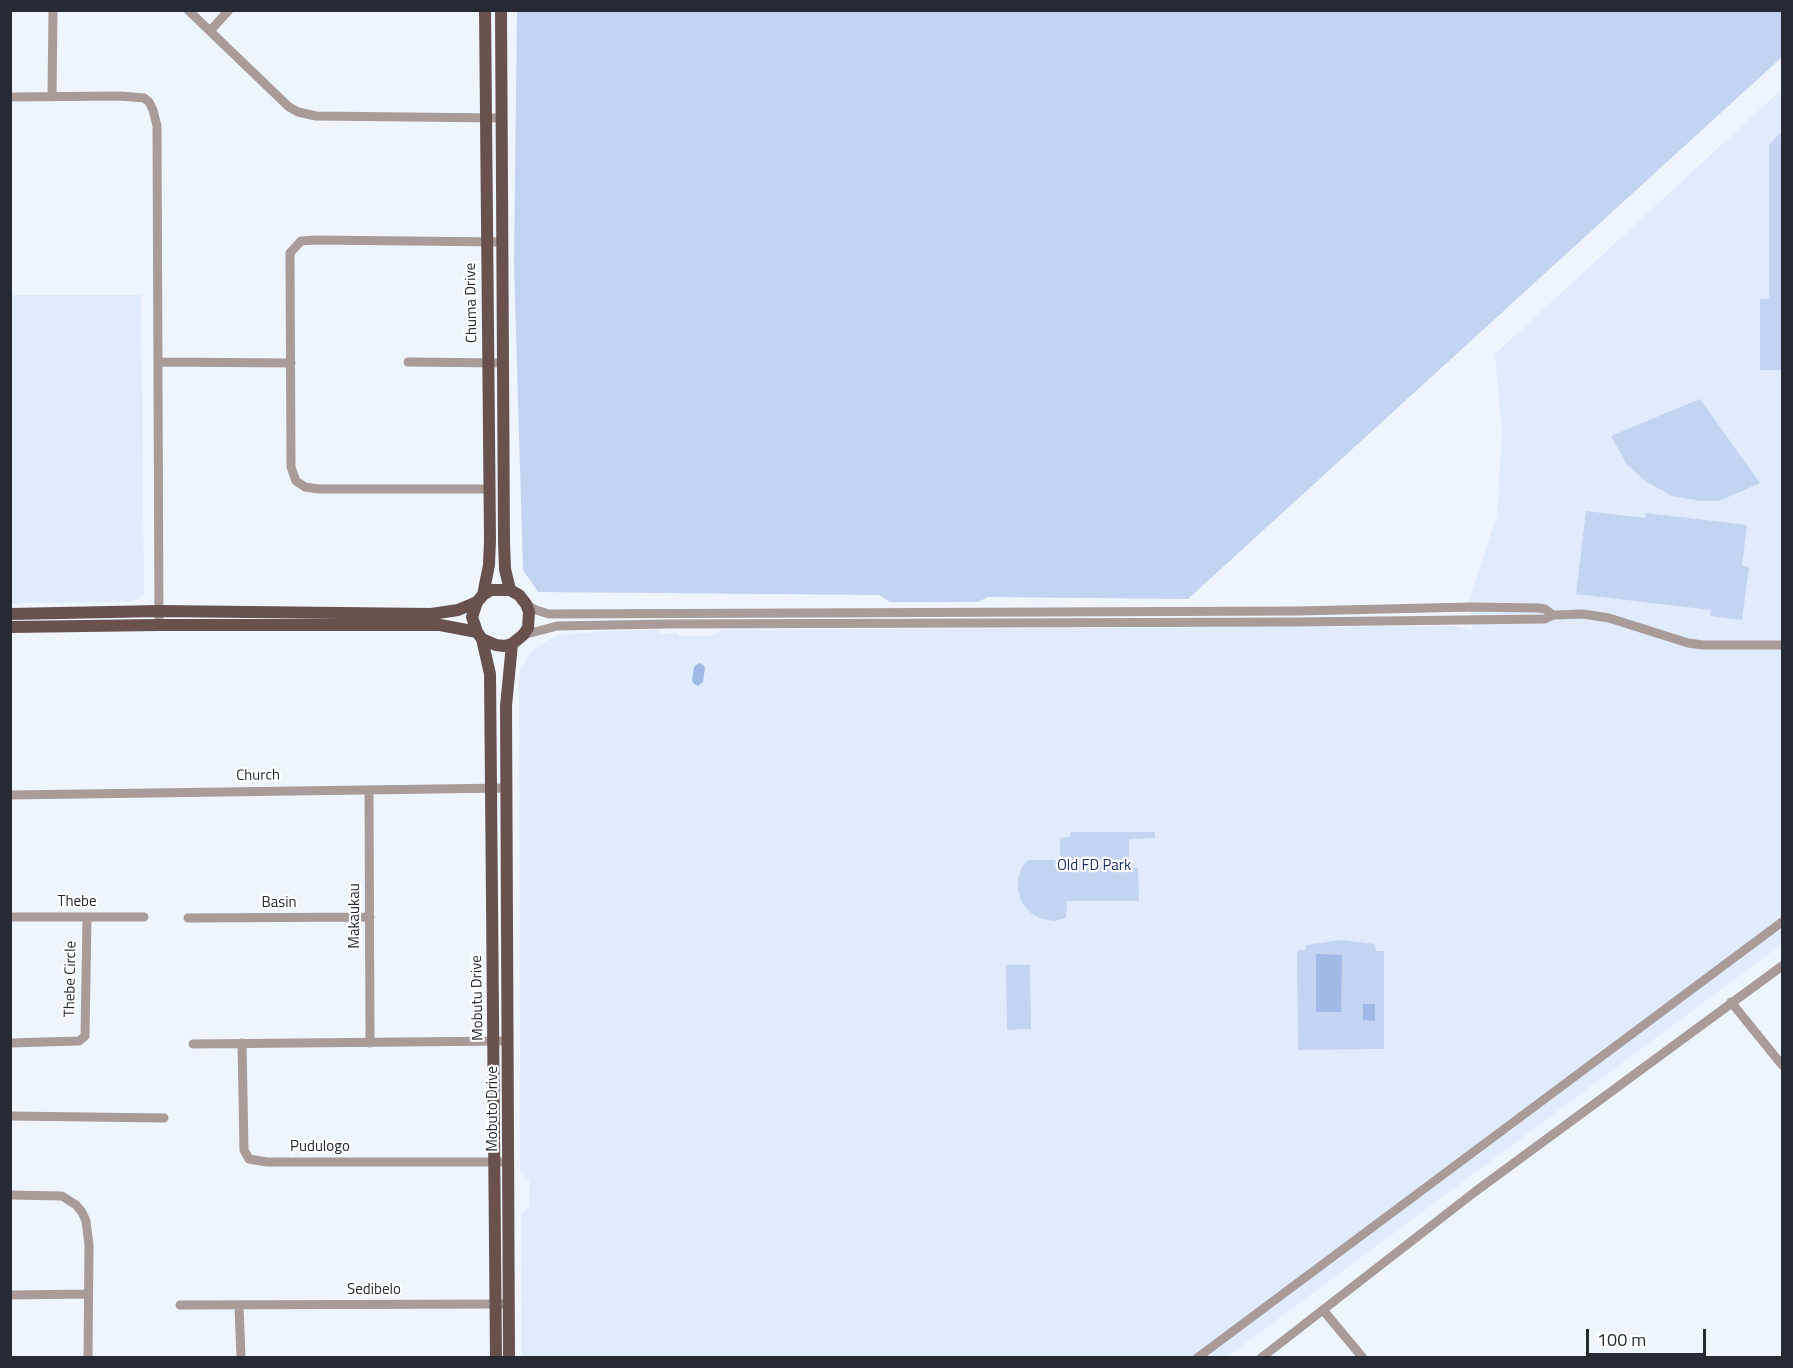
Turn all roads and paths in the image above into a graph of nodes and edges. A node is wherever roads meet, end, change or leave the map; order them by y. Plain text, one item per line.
1 (53, 10) edge
2 (188, 10) edge
3 (229, 10) edge
4 (485, 10) edge
5 (501, 10) edge
6 (210, 31) junction
7 (10, 97) edge
8 (52, 97) junction
9 (485, 118) junction
10 (501, 118) junction
11 (487, 242) junction
12 (502, 242) junction
13 (159, 362) junction
14 (408, 362) dead end
15 (291, 363) junction
16 (488, 363) junction
17 (503, 363) junction
18 (489, 489) junction
19 (510, 590) junction
20 (480, 598) junction
21 (526, 604) junction
22 (1446, 607) junction
23 (159, 611) junction
24 (1298, 611) junction
25 (10, 614) edge
26 (1553, 615) junction
27 (1446, 620) junction
28 (1298, 622) junction
29 (159, 625) junction
30 (10, 627) edge
31 (524, 635) junction
32 (479, 636) junction
33 (512, 644) junction
34 (1782, 645) edge
35 (491, 788) junction
36 (506, 788) junction
37 (369, 789) junction
38 (10, 795) edge
39 (10, 917) edge
40 (144, 917) dead end
41 (370, 917) junction
42 (87, 918) junction
43 (188, 918) dead end
44 (1782, 922) edge
45 (1782, 966) edge
46 (1731, 1002) junction
47 (507, 1041) junction
48 (494, 1042) junction
49 (10, 1043) edge
50 (242, 1043) junction
51 (370, 1043) junction
52 (193, 1044) dead end
53 (1782, 1065) edge
54 (10, 1116) edge
55 (164, 1118) dead end
56 (495, 1162) junction
57 (508, 1162) junction
58 (495, 1185) junction
59 (508, 1185) junction
60 (10, 1195) edge
61 (10, 1294) edge
62 (87, 1294) junction
63 (496, 1304) junction
64 (509, 1304) junction
65 (180, 1305) dead end
66 (239, 1306) junction
67 (1323, 1310) junction
68 (88, 1358) edge
69 (241, 1358) edge
70 (496, 1358) edge
71 (509, 1358) edge
72 (1197, 1358) edge
73 (1261, 1358) edge
74 (1363, 1358) edge

1 - 8 street
2 - 6 street
3 - 6 street
4 - 9 main road, Chuma Drive
5 - 10 main road, Chuma Drive
6 - 9 street
7 - 8 street
8 - 13 street
9 - 10 street
9 - 11 main road, Chuma Drive
10 - 12 main road, Chuma Drive
11 - 12 street
11 - 15 street
11 - 16 main road, Chuma Drive
12 - 17 main road, Chuma Drive
13 - 15 street
13 - 23 street
14 - 16 street
15 - 18 street
16 - 17 street
16 - 18 main road, Chuma Drive
17 - 19 main road, Chuma Drive
18 - 20 main road, Chuma Drive
19 - 20 main road
19 - 21 main road
20 - 23 main road
20 - 32 main road
21 - 24 street
21 - 31 main road
22 - 24 street
22 - 26 street
22 - 27 street
23 - 25 main road
23 - 29 street
24 - 28 street
26 - 27 street
26 - 34 street
27 - 28 street
28 - 31 street
29 - 30 main road
29 - 32 main road
31 - 33 main road
32 - 33 main road
32 - 35 main road, Mobutu Drive
33 - 36 main road, Mobuto Drive
35 - 36 street, Church
35 - 37 street, Church
35 - 48 main road, Mobutu Drive
36 - 47 main road, Mobuto Drive
37 - 38 street, Church
37 - 41 street, Makaukau
39 - 42 street, Thebe
40 - 42 street, Thebe
41 - 43 street, Basin
41 - 51 street, Makaukau
42 - 49 street, Thebe Circle
44 - 72 street
45 - 46 street
46 - 53 street
46 - 67 street
47 - 48 street
47 - 57 main road, Mobuto Drive
48 - 51 street
48 - 56 main road, Mobutu Drive
50 - 51 street
50 - 52 street
50 - 56 street, Pudulogo
54 - 55 street
56 - 57 street, Pudulogo
56 - 58 main road, Mobutu Drive
57 - 59 main road, Mobuto Drive
58 - 59 main road
58 - 63 main road, Mobutu Drive
59 - 64 main road, Mobuto Drive
60 - 62 street
61 - 62 street
62 - 68 street
63 - 64 street, Sedibelo
63 - 66 street, Sedibelo
63 - 70 main road, Mobutu Drive
64 - 71 main road, Mobuto Drive
65 - 66 street, Sedibelo
66 - 69 street
67 - 73 street
67 - 74 street

